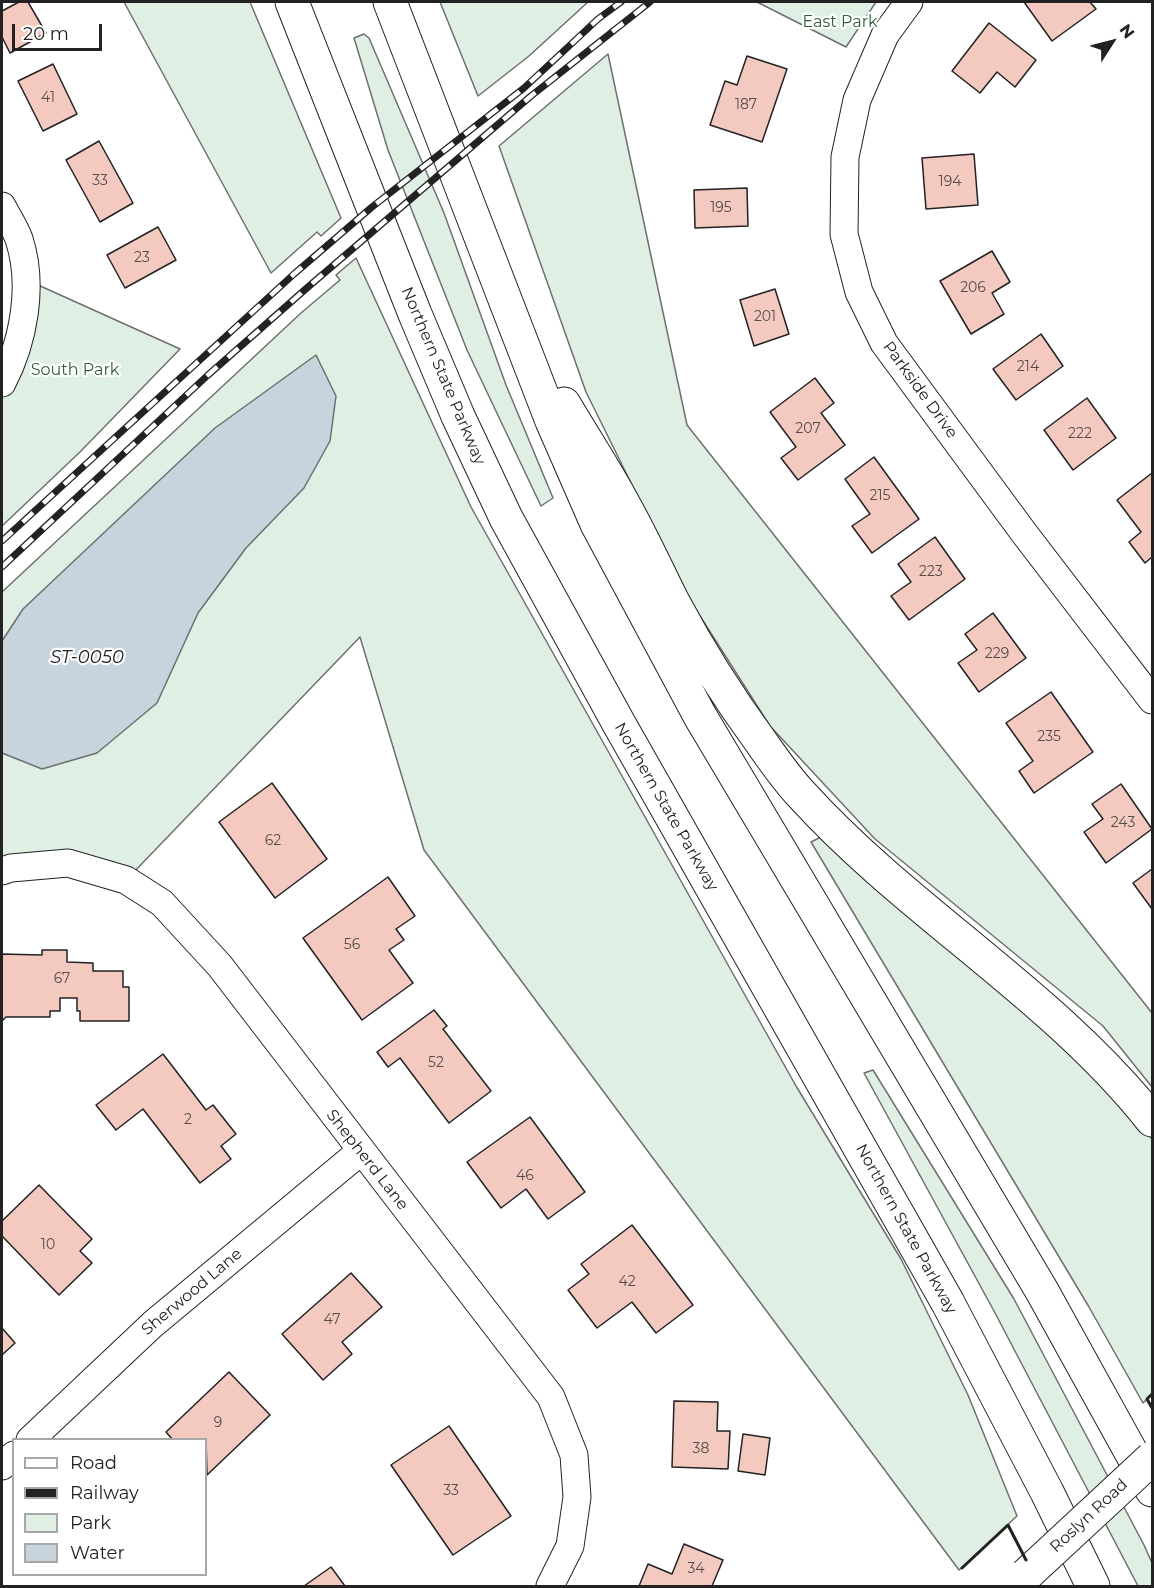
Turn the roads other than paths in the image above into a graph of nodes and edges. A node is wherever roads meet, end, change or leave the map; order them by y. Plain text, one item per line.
1 (292, 2) edge
2 (390, 2) edge
3 (909, 2) edge
4 (2, 206) edge
5 (514, 320) junction
6 (2, 383) edge
7 (1152, 700) edge
8 (2, 872) edge
9 (1152, 1120) edge
10 (361, 1151) junction
11 (32, 1438) edge
12 (1152, 1458) edge
13 (1152, 1490) edge
14 (1026, 1575) dead end
15 (1092, 1584) edge
16 (550, 1587) edge

1 - 15 main road, Northern State Parkway
2 - 5 main road
3 - 7 street, Parkside Drive
4 - 6 street
5 - 9 main road
5 - 13 main road
8 - 10 street, Shepherd Lane
10 - 11 street, Sherwood Lane
10 - 16 street, Shepherd Lane
12 - 14 main road, Roslyn Road, bridge

